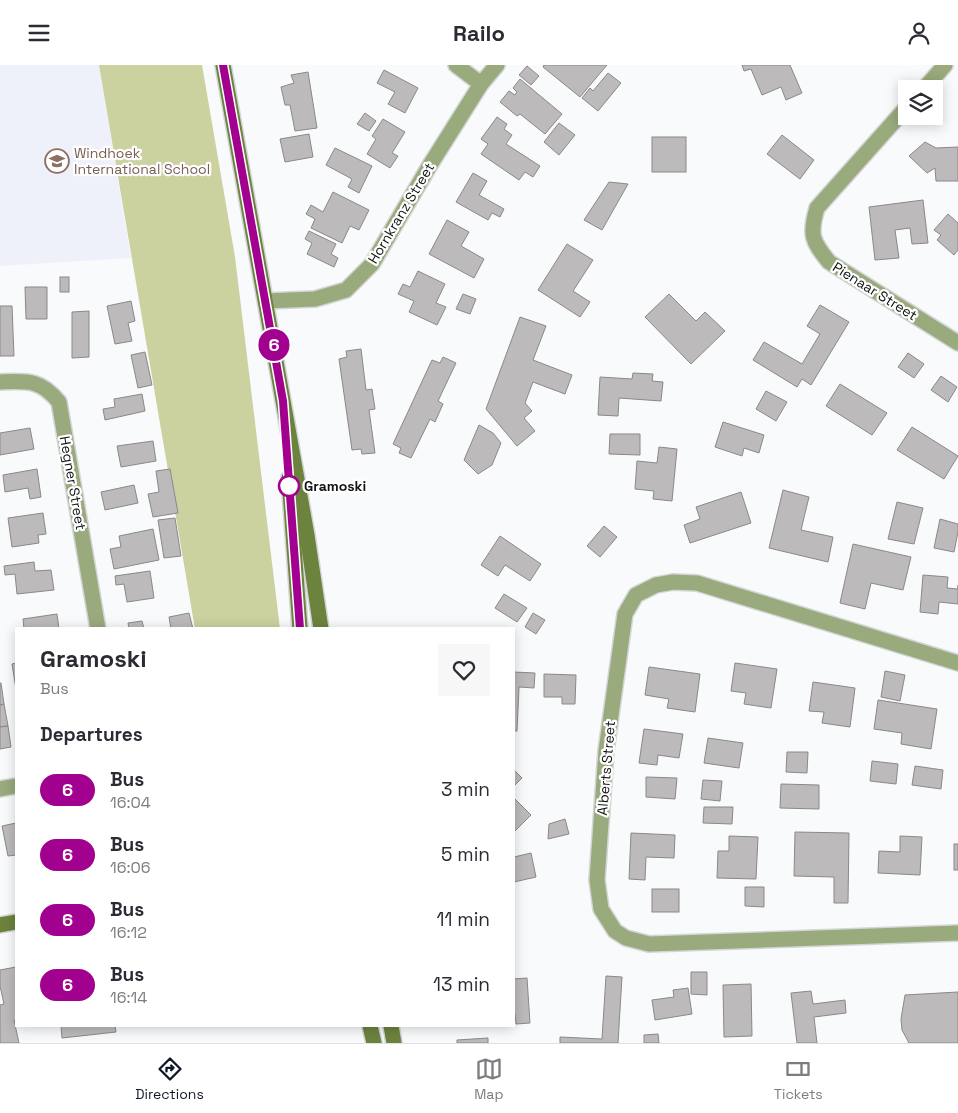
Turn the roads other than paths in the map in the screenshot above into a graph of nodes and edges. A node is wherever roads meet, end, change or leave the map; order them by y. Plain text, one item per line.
1 (223, 65) edge
2 (456, 65) edge
3 (497, 65) edge
4 (945, 65) edge
5 (932, 80) edge
6 (481, 84) junction
7 (898, 118) edge
8 (266, 301) junction
9 (958, 343) edge
10 (0, 382) edge
11 (283, 401) junction
12 (98, 627) edge
13 (300, 627) edge
14 (321, 627) edge
15 (958, 663) edge
16 (15, 786) edge
17 (0, 789) edge
18 (15, 922) edge
19 (0, 925) edge
20 (958, 933) edge
21 (370, 1027) edge
22 (391, 1027) edge
23 (374, 1043) edge
24 (394, 1043) edge

1 - 8 main road
2 - 6 street
3 - 6 street, Hornkranz Street
4 - 5 street
6 - 8 street, Hornkranz Street
7 - 9 street, Pienaar Street
8 - 11 main road
10 - 12 street, Hegner Street
11 - 13 main road
11 - 14 main road
15 - 20 street, Alberts Street
16 - 17 street
18 - 19 main road
21 - 23 main road
22 - 24 main road

